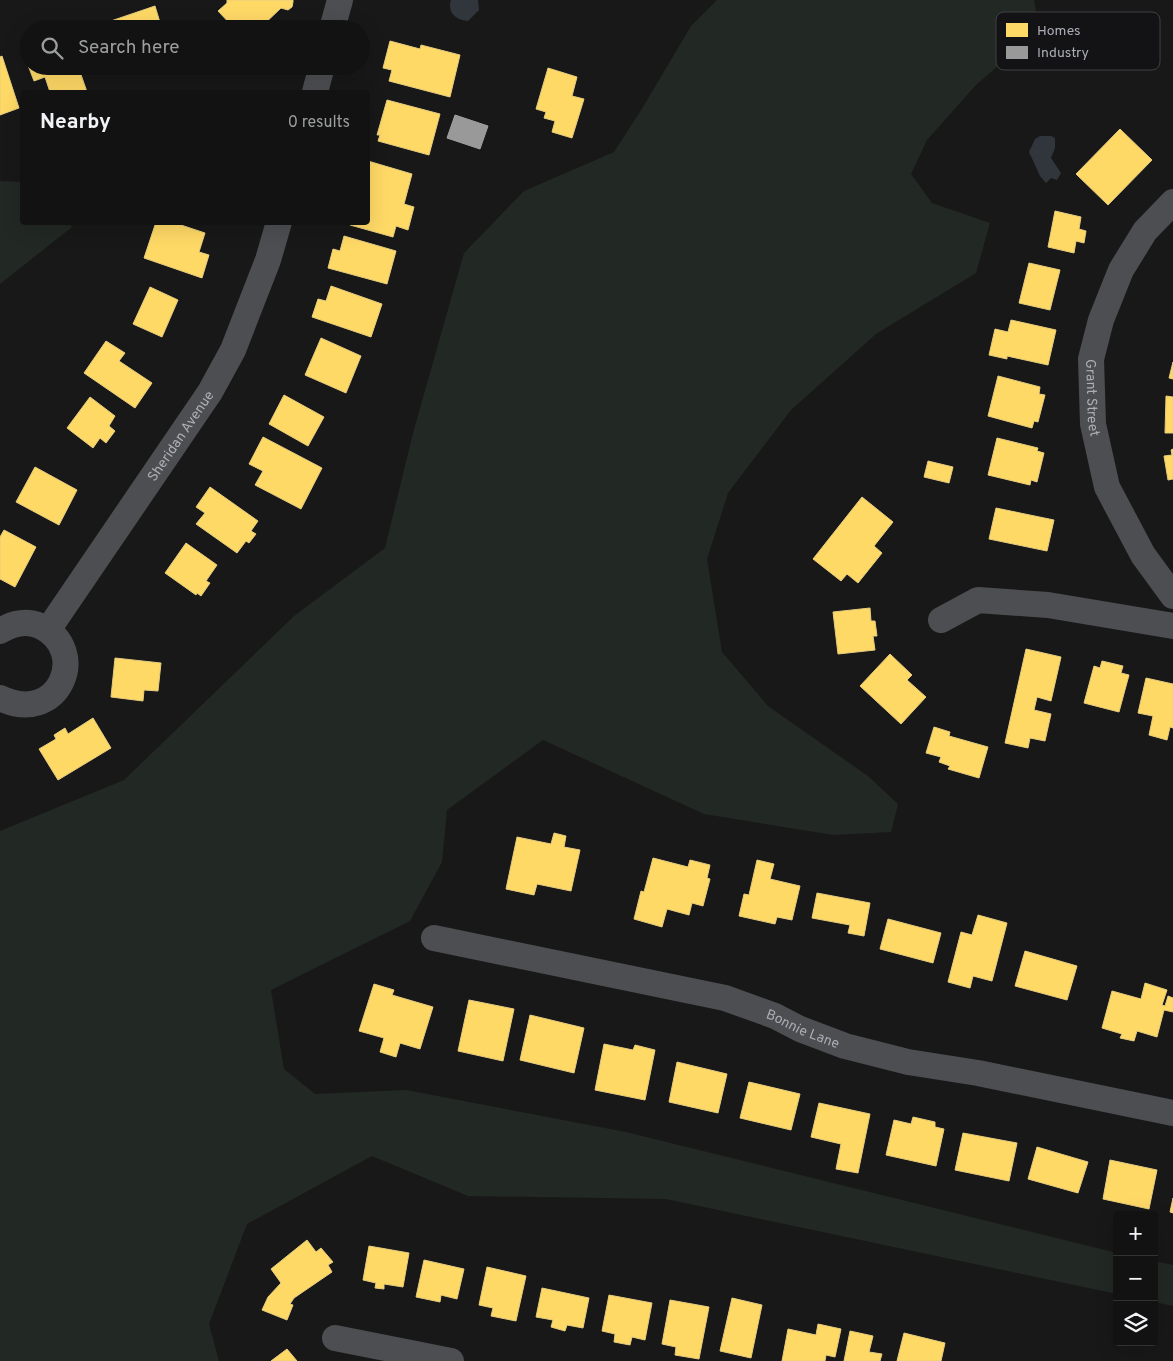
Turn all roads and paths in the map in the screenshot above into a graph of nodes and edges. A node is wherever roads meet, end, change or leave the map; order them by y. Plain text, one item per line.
1 (340, 0) edge
2 (334, 20) edge
3 (319, 75) edge
4 (315, 90) edge
5 (1173, 202) edge
6 (277, 225) edge
7 (1173, 596) edge
8 (941, 620) dead end
9 (1173, 626) edge
10 (48, 630) junction
11 (0, 631) edge
12 (0, 698) edge
13 (434, 938) dead end
14 (1173, 1113) edge
15 (335, 1338) dead end
16 (451, 1361) edge

1 - 2 street
3 - 4 street
5 - 7 street, Grant Street
6 - 10 street, Sheridan Avenue
8 - 9 street
10 - 11 street
10 - 12 street
13 - 14 street, Bonnie Lane
15 - 16 street

